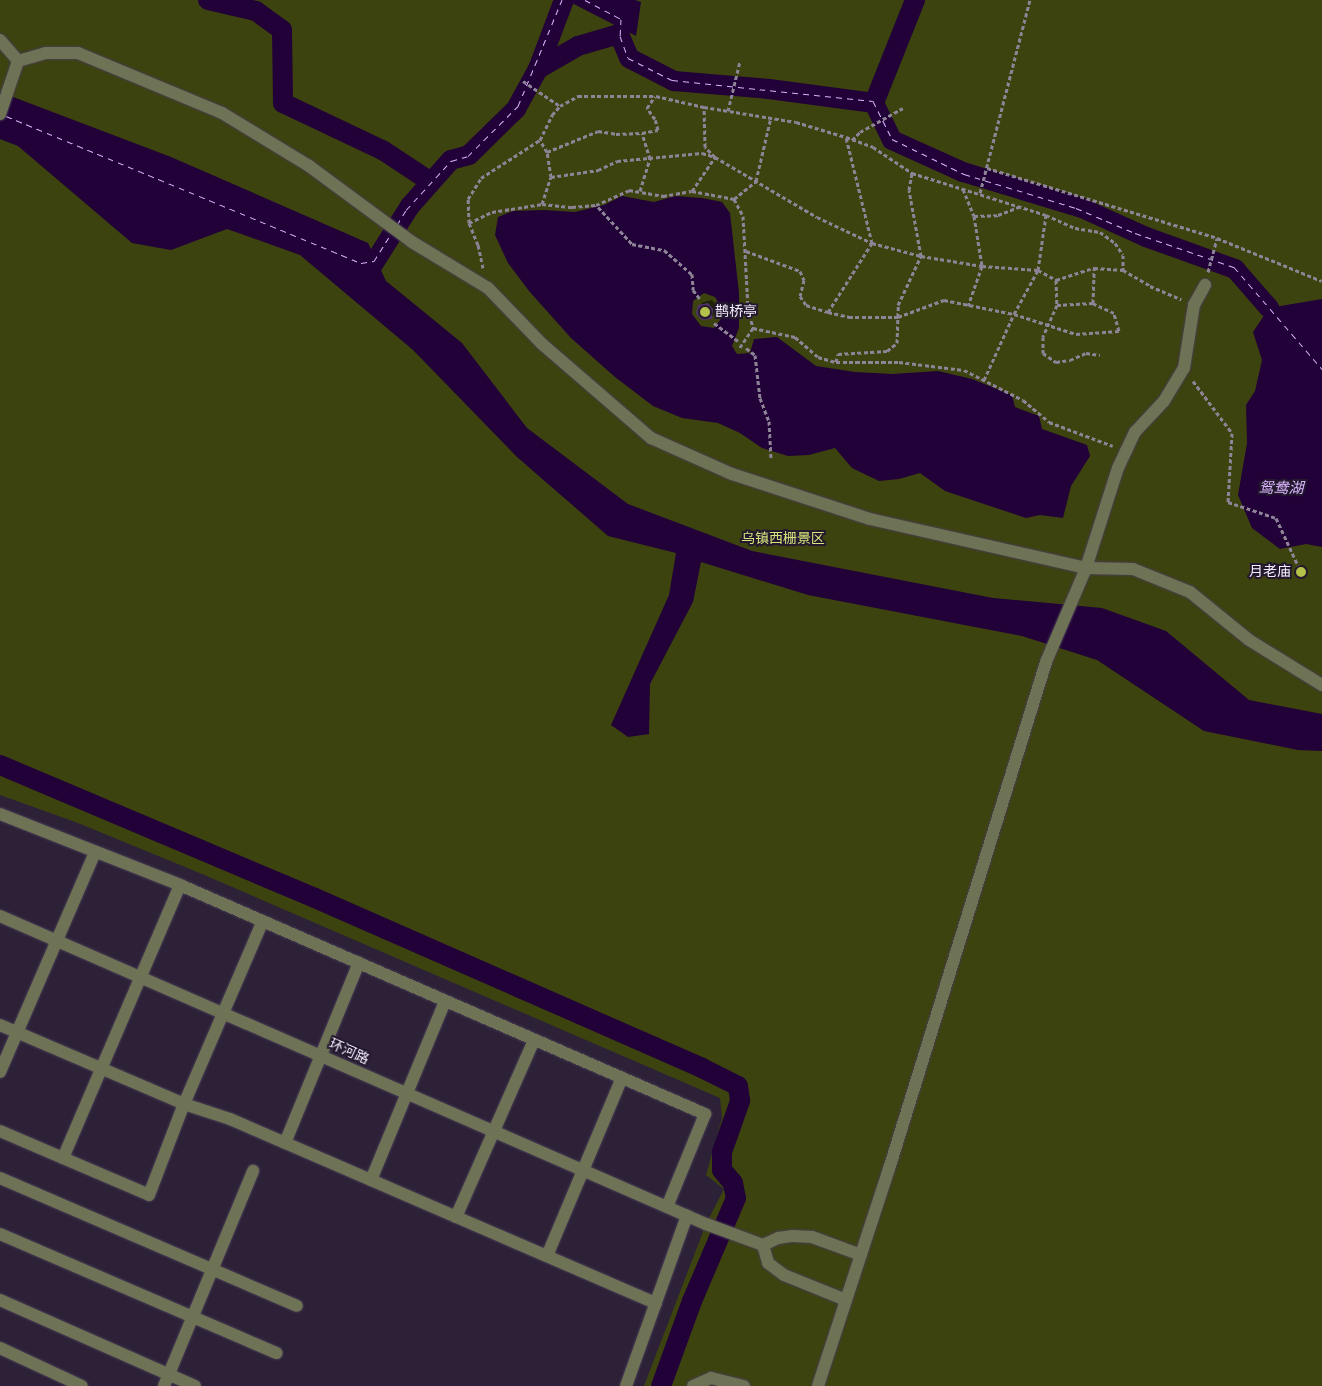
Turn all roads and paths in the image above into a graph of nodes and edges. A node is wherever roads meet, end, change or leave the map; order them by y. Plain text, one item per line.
1 (1030, 0) edge
2 (0, 40) edge
3 (18, 61) junction
4 (740, 61) dead end
5 (523, 81) dead end
6 (656, 96) junction
7 (560, 106) junction
8 (704, 107) junction
9 (2, 108) edge
10 (903, 108) dead end
11 (728, 111) junction
12 (771, 117) junction
13 (642, 133) junction
14 (846, 137) junction
15 (540, 140) junction
16 (852, 140) junction
17 (547, 152) junction
18 (715, 157) junction
19 (650, 159) junction
20 (987, 168) junction
21 (912, 173) junction
22 (551, 177) junction
23 (756, 181) junction
24 (963, 188) junction
25 (640, 191) junction
26 (692, 191) junction
27 (980, 193) junction
28 (734, 199) junction
29 (542, 204) junction
30 (598, 207) dead end
31 (1019, 207) junction
32 (1046, 215) junction
33 (974, 216) junction
34 (469, 222) junction
35 (1217, 238) junction
36 (872, 243) junction
37 (746, 251) junction
38 (921, 256) junction
39 (982, 266) junction
40 (1094, 268) junction
41 (1038, 270) junction
42 (1123, 270) junction
43 (1056, 280) junction
44 (1322, 281) edge
45 (1147, 285) dead end
46 (1205, 285) joint
47 (1152, 287) dead end
48 (488, 288) junction
49 (700, 299) dead end
50 (1093, 302) junction
51 (1057, 305) junction
52 (1194, 305) junction
53 (968, 306) junction
54 (828, 312) junction
55 (1014, 314) junction
56 (898, 317) junction
57 (714, 323) dead end
58 (1049, 324) junction
59 (753, 328) junction
60 (738, 341) dead end
61 (746, 348) dead end
62 (739, 349) dead end
63 (1100, 355) dead end
64 (836, 362) junction
65 (1184, 368) junction
66 (984, 380) junction
67 (1126, 451) junction
68 (771, 459) dead end
69 (1086, 568) junction
70 (1301, 572) dead end
71 (1322, 685) edge
72 (0, 814) edge
73 (95, 852) junction
74 (180, 884) junction
75 (0, 916) edge
76 (264, 921) junction
77 (56, 941) junction
78 (360, 963) junction
79 (140, 977) junction
80 (445, 1001) junction
81 (223, 1014) junction
82 (0, 1025) edge
83 (17, 1032) junction
84 (534, 1040) junction
85 (321, 1056) junction
86 (101, 1069) junction
87 (0, 1072) edge
88 (622, 1078) junction
89 (407, 1094) junction
90 (184, 1104) junction
91 (0, 1131) edge
92 (494, 1132) junction
93 (285, 1143) junction
94 (63, 1158) junction
95 (253, 1171) dead end
96 (583, 1171) junction
97 (0, 1178) edge
98 (371, 1180) junction
99 (667, 1208) junction
100 (687, 1216) junction
101 (456, 1217) junction
102 (0, 1234) edge
103 (763, 1245) junction
104 (861, 1255) junction
105 (547, 1256) junction
106 (212, 1270) junction
107 (0, 1300) edge
108 (846, 1300) junction
109 (656, 1303) junction
110 (297, 1306) dead end
111 (192, 1317) junction
112 (0, 1348) edge
113 (276, 1353) dead end
114 (166, 1380) edge
115 (82, 1386) edge
116 (195, 1386) edge
117 (626, 1386) edge
118 (693, 1386) edge
119 (744, 1386) edge
120 (818, 1386) edge

1 - 20 path
2 - 3 street
3 - 9 street
3 - 48 street
4 - 11 path
5 - 7 path
6 - 7 path
6 - 8 path
6 - 13 path
7 - 15 path
8 - 11 path
8 - 18 path
10 - 16 path
11 - 12 path
12 - 14 path
12 - 23 path
13 - 17 path
13 - 19 path
14 - 16 path
14 - 36 path
15 - 17 path
15 - 34 path
16 - 21 path
17 - 22 path
18 - 19 path
18 - 23 path
18 - 26 path
19 - 22 path
19 - 25 path
20 - 27 path
20 - 35 path
21 - 24 path
21 - 38 path
22 - 29 path
23 - 28 path
23 - 36 path
24 - 27 path
24 - 33 path
25 - 26 path
25 - 29 path
26 - 28 path
27 - 31 path
28 - 37 path
29 - 34 path
30 - 49 path
31 - 32 path
31 - 33 path
32 - 41 path
32 - 42 path
33 - 39 path
34 - 48 path
35 - 44 path
35 - 46 path
36 - 38 path
36 - 54 path
37 - 54 path
37 - 59 path
38 - 39 path
38 - 56 path
39 - 41 path
39 - 53 path
40 - 42 path
40 - 43 path
40 - 50 path
41 - 43 path
41 - 55 path
42 - 47 path
43 - 51 path
45 - 52 path
46 - 52 street
48 - 69 street
50 - 51 path
50 - 58 path
51 - 58 path
52 - 65 street
53 - 55 path
53 - 56 path
54 - 56 path
55 - 58 path
55 - 66 path
56 - 64 path
57 - 60 path
58 - 63 path
59 - 62 path
59 - 64 path
61 - 68 path
64 - 66 path
65 - 67 street
65 - 70 path
66 - 67 path
67 - 69 street
69 - 71 street
69 - 104 street
72 - 73 street
73 - 74 street
73 - 77 street
74 - 76 street
74 - 79 street
75 - 77 street, 环河路
76 - 78 street
76 - 81 street
77 - 79 street, 环河路
77 - 83 street
78 - 80 street
78 - 85 street
79 - 81 street, 环河路
79 - 86 street
80 - 84 street
80 - 89 street
81 - 85 street, 环河路
81 - 90 street
82 - 83 street
83 - 86 street
83 - 87 street
84 - 88 street
84 - 92 street
85 - 89 street, 环河路
85 - 93 street
86 - 90 street
86 - 94 street
88 - 96 street
88 - 99 street
89 - 92 street, 环河路
89 - 98 street
90 - 93 street
90 - 94 street
91 - 94 street
92 - 96 street, 环河路
92 - 101 street
93 - 98 street
95 - 106 street
96 - 99 street, 环河路
96 - 105 street
97 - 106 street
98 - 101 street
99 - 100 street, 环河路
100 - 103 street, 环河路
100 - 109 street
101 - 105 street
102 - 111 street
103 - 104 street
103 - 108 street
104 - 108 street
105 - 109 street
106 - 110 street
106 - 111 street
107 - 114 street
108 - 120 street
109 - 117 street
111 - 113 street
111 - 114 street
112 - 115 street
114 - 116 street
118 - 119 street

